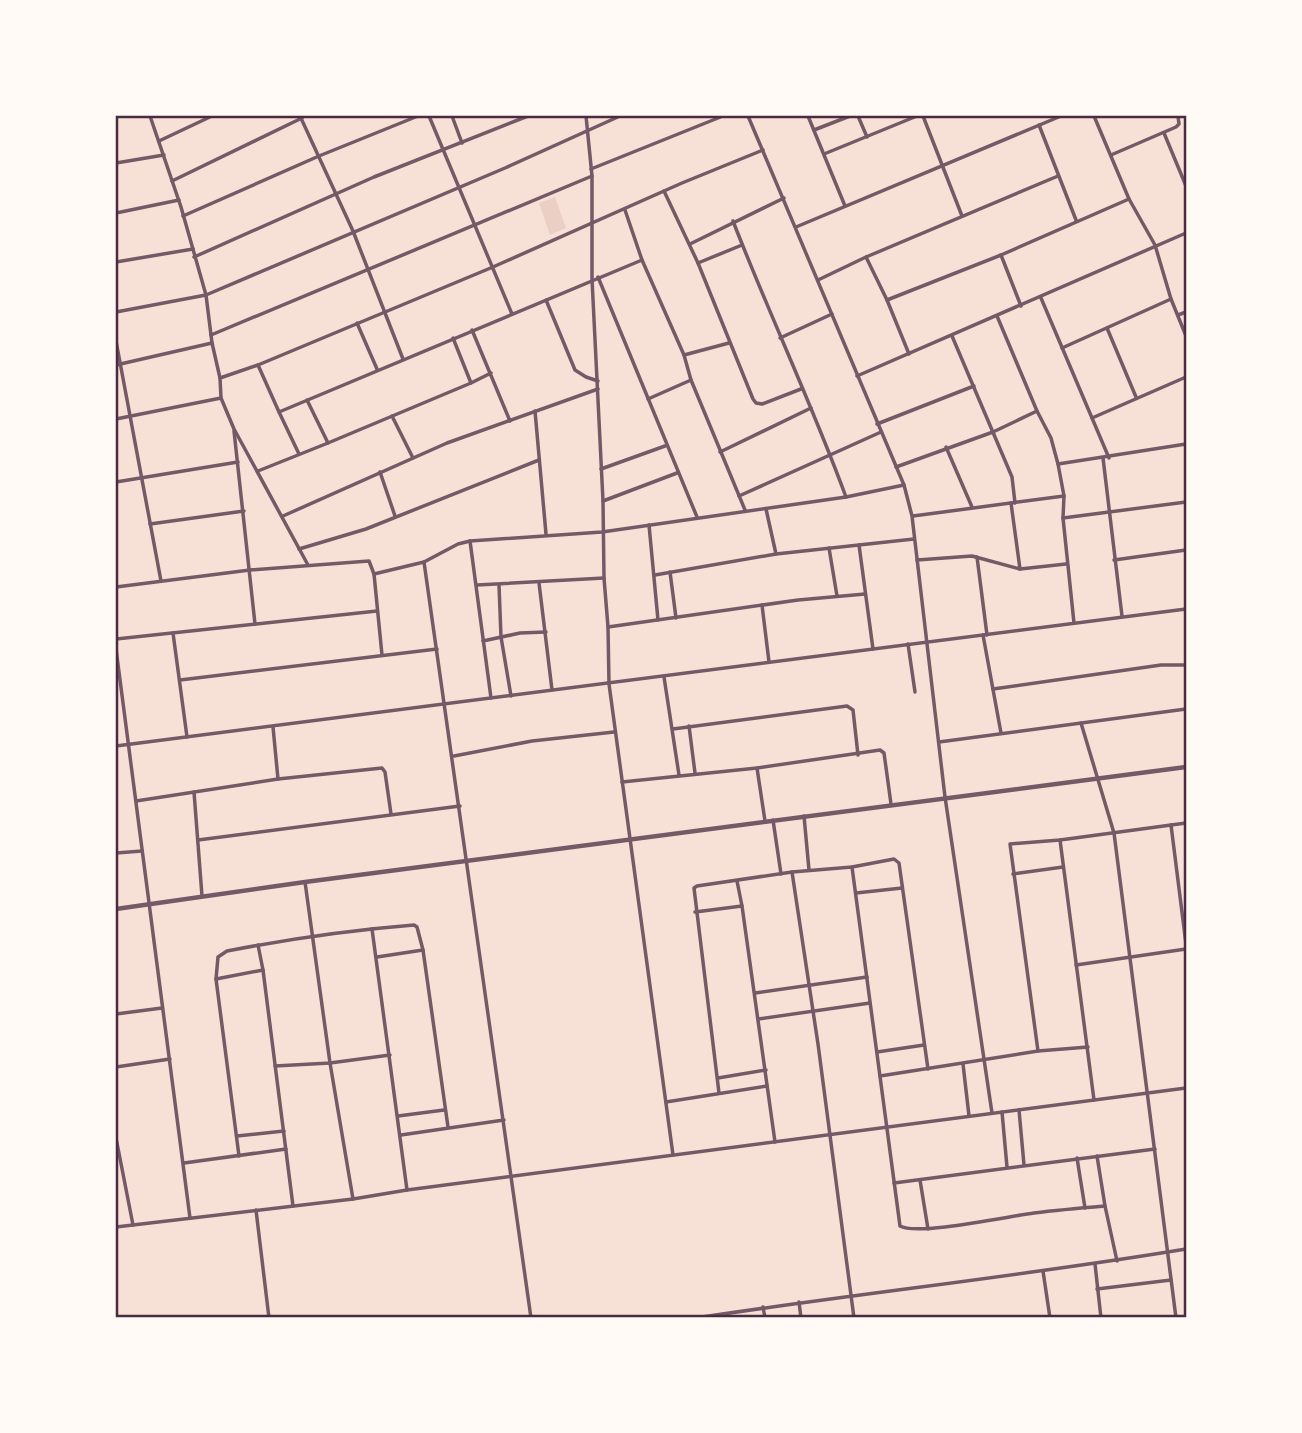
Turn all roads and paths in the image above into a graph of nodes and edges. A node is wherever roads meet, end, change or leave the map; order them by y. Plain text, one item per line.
1 (150, 116) edge
2 (212, 116) edge
3 (418, 116) edge
4 (429, 116) edge
5 (452, 116) edge
6 (528, 116) edge
7 (586, 116) edge
8 (620, 116) edge
9 (723, 116) edge
10 (748, 116) edge
11 (808, 116) edge
12 (850, 116) edge
13 (858, 116) edge
14 (920, 116) edge
15 (1060, 116) edge
16 (1094, 116) edge
17 (1178, 116) edge
18 (302, 117) edge
19 (1039, 124) junction
20 (814, 130) junction
21 (588, 131) junction
22 (1164, 132) junction
23 (867, 137) junction
24 (159, 141) junction
25 (463, 143) junction
26 (763, 150) junction
27 (443, 151) junction
28 (163, 155) junction
29 (824, 155) junction
30 (1111, 155) junction
31 (319, 156) junction
32 (116, 163) edge
33 (941, 166) junction
34 (591, 169) junction
35 (1186, 169) edge
36 (1180, 171) junction
37 (592, 176) junction
38 (1058, 176) junction
39 (172, 181) junction
40 (459, 186) junction
41 (1186, 186) edge
42 (664, 191) junction
43 (336, 195) junction
44 (784, 198) junction
45 (1129, 199) junction
46 (179, 200) junction
47 (845, 206) junction
48 (625, 210) junction
49 (116, 213) edge
50 (183, 216) junction
51 (962, 216) junction
52 (733, 221) junction
53 (1076, 221) junction
54 (475, 226) junction
55 (590, 226) junction
56 (796, 227) junction
57 (353, 231) junction
58 (1186, 233) edge
59 (690, 244) junction
60 (742, 245) junction
61 (1155, 245) junction
62 (193, 249) junction
63 (1001, 255) junction
64 (194, 257) junction
65 (866, 257) junction
66 (642, 260) junction
67 (116, 262) edge
68 (698, 263) junction
69 (494, 267) junction
70 (369, 270) junction
71 (598, 276) junction
72 (592, 279) junction
73 (818, 280) junction
74 (206, 295) junction
75 (1041, 298) junction
76 (1171, 299) junction
77 (545, 300) junction
78 (887, 300) junction
79 (1021, 306) junction
80 (384, 311) junction
81 (116, 312) edge
82 (1186, 312) edge
83 (512, 314) junction
84 (832, 314) junction
85 (1178, 315) junction
86 (997, 316) junction
87 (357, 323) junction
88 (1107, 328) junction
89 (472, 330) junction
90 (211, 335) junction
91 (952, 336) junction
92 (1186, 336) edge
93 (453, 338) junction
94 (780, 338) junction
95 (116, 341) edge
96 (730, 342) junction
97 (212, 343) junction
98 (1062, 348) junction
99 (909, 354) junction
100 (684, 355) junction
101 (403, 359) junction
102 (118, 364) edge
103 (258, 365) junction
104 (378, 370) junction
105 (492, 372) junction
106 (857, 376) junction
107 (1186, 377) edge
108 (220, 378) junction
109 (691, 380) junction
110 (597, 382) junction
111 (471, 383) junction
112 (974, 386) junction
113 (598, 389) junction
114 (801, 389) junction
115 (1136, 397) junction
116 (221, 398) junction
117 (648, 399) junction
118 (307, 400) junction
119 (811, 408) junction
120 (536, 411) junction
121 (1037, 411) junction
122 (279, 412) junction
123 (393, 416) junction
124 (131, 417) junction
125 (1092, 418) junction
126 (116, 419) edge
127 (510, 421) junction
128 (877, 424) junction
129 (234, 429) junction
130 (881, 432) junction
131 (993, 432) junction
132 (328, 443) junction
133 (1186, 444) edge
134 (666, 445) junction
135 (947, 447) junction
136 (720, 452) junction
137 (299, 455) junction
138 (831, 456) junction
139 (413, 458) junction
140 (1103, 458) junction
141 (1109, 458) junction
142 (539, 460) junction
143 (239, 462) junction
144 (1058, 464) junction
145 (896, 467) junction
146 (601, 469) junction
147 (257, 471) junction
148 (380, 472) junction
149 (677, 473) junction
150 (141, 477) junction
151 (116, 482) edge
152 (904, 485) junction
153 (739, 496) junction
154 (1063, 496) junction
155 (846, 497) junction
156 (603, 501) junction
157 (1186, 502) edge
158 (1013, 503) junction
159 (766, 508) junction
160 (972, 508) junction
161 (745, 510) junction
162 (244, 511) junction
163 (1110, 513) junction
164 (282, 516) junction
165 (912, 516) junction
166 (395, 517) junction
167 (697, 517) junction
168 (1063, 518) junction
169 (150, 524) junction
170 (649, 525) junction
171 (603, 532) junction
172 (547, 534) junction
173 (914, 539) junction
174 (470, 541) junction
175 (859, 545) junction
176 (829, 548) junction
177 (299, 550) junction
178 (1186, 550) edge
179 (776, 554) junction
180 (977, 557) junction
181 (916, 560) junction
182 (1114, 560) junction
183 (424, 562) junction
184 (1067, 564) junction
185 (308, 565) junction
186 (1020, 569) junction
187 (250, 570) junction
188 (670, 572) junction
189 (374, 574) junction
190 (655, 575) junction
191 (604, 578) junction
192 (162, 581) junction
193 (539, 583) junction
194 (499, 584) junction
195 (477, 585) junction
196 (116, 587) edge
197 (865, 594) junction
198 (837, 596) junction
199 (762, 605) junction
200 (1186, 609) edge
201 (377, 611) junction
202 (1122, 617) junction
203 (676, 618) junction
204 (659, 620) junction
205 (1074, 623) junction
206 (255, 624) junction
207 (608, 627) junction
208 (546, 632) junction
209 (173, 633) junction
210 (985, 635) junction
211 (502, 637) junction
212 (116, 639) edge
213 (482, 641) junction
214 (928, 641) junction
215 (908, 644) junction
216 (116, 649) edge
217 (437, 649) junction
218 (873, 649) junction
219 (382, 655) junction
220 (769, 663) junction
221 (1186, 665) edge
222 (664, 677) junction
223 (180, 680) junction
224 (609, 684) junction
225 (993, 689) junction
226 (552, 690) junction
227 (118, 691) edge
228 (915, 692) dead end
229 (511, 696) junction
230 (491, 699) junction
231 (446, 705) junction
232 (1186, 709) edge
233 (1081, 723) junction
234 (689, 726) junction
235 (273, 727) junction
236 (673, 729) junction
237 (614, 732) junction
238 (1001, 733) junction
239 (187, 737) junction
240 (939, 742) junction
241 (128, 745) junction
242 (116, 746) edge
243 (858, 754) junction
244 (453, 756) junction
245 (1186, 767) edge
246 (758, 768) junction
247 (695, 774) junction
248 (679, 775) junction
249 (278, 779) junction
250 (1097, 779) junction
251 (622, 782) junction
252 (194, 792) junction
253 (945, 797) junction
254 (136, 802) junction
255 (891, 804) junction
256 (460, 806) junction
257 (391, 814) junction
258 (804, 816) junction
259 (774, 820) junction
260 (765, 821) junction
261 (1186, 823) edge
262 (1171, 825) junction
263 (1114, 833) junction
264 (198, 840) junction
265 (1060, 840) junction
266 (631, 841) junction
267 (142, 851) junction
268 (116, 853) edge
269 (468, 862) junction
270 (852, 867) junction
271 (1063, 867) junction
272 (809, 870) junction
273 (792, 872) junction
274 (781, 874) junction
275 (1013, 874) junction
276 (737, 881) junction
277 (305, 882) junction
278 (902, 888) junction
279 (856, 893) junction
280 (202, 896) junction
281 (149, 904) junction
282 (742, 906) junction
283 (116, 909) edge
284 (695, 912) junction
285 (372, 929) junction
286 (312, 937) junction
287 (1186, 944) edge
288 (258, 945) junction
289 (1186, 949) edge
290 (423, 950) junction
291 (377, 957) junction
292 (1130, 957) junction
293 (1076, 965) junction
294 (263, 970) junction
295 (867, 977) junction
296 (216, 979) junction
297 (809, 985) junction
298 (755, 993) junction
299 (870, 1003) junction
300 (163, 1008) junction
301 (812, 1011) junction
302 (116, 1014) edge
303 (758, 1019) junction
304 (924, 1045) junction
305 (1088, 1047) junction
306 (1038, 1051) junction
307 (877, 1052) junction
308 (390, 1055) junction
309 (170, 1059) junction
310 (985, 1059) junction
311 (330, 1063) junction
312 (963, 1064) junction
313 (275, 1066) junction
314 (116, 1067) edge
315 (928, 1069) junction
316 (766, 1070) junction
317 (880, 1076) junction
318 (718, 1078) junction
319 (768, 1086) junction
320 (1186, 1088) edge
321 (719, 1093) junction
322 (1148, 1093) junction
323 (1094, 1100) junction
324 (666, 1102) junction
325 (1018, 1110) junction
326 (444, 1111) junction
327 (1002, 1112) junction
328 (992, 1114) junction
329 (398, 1116) junction
330 (969, 1116) junction
331 (504, 1120) junction
332 (448, 1127) junction
333 (887, 1127) junction
334 (284, 1131) junction
335 (401, 1135) junction
336 (829, 1135) junction
337 (236, 1136) junction
338 (116, 1138) edge
339 (775, 1142) junction
340 (286, 1149) junction
341 (1155, 1149) junction
342 (673, 1155) junction
343 (1097, 1155) junction
344 (239, 1156) junction
345 (1077, 1158) junction
346 (183, 1163) junction
347 (1024, 1165) junction
348 (1007, 1167) junction
349 (118, 1173) edge
350 (512, 1176) junction
351 (920, 1180) junction
352 (893, 1183) junction
353 (407, 1190) junction
354 (353, 1199) junction
355 (293, 1206) junction
356 (1105, 1206) junction
357 (1085, 1208) junction
358 (256, 1210) junction
359 (190, 1218) junction
360 (133, 1225) junction
361 (116, 1227) edge
362 (928, 1229) junction
363 (1186, 1249) edge
364 (1168, 1252) junction
365 (1117, 1261) junction
366 (1094, 1264) junction
367 (1043, 1270) junction
368 (1172, 1280) junction
369 (1097, 1289) junction
370 (851, 1294) junction
371 (799, 1302) junction
372 (763, 1307) junction
373 (269, 1318) edge
374 (531, 1318) edge
375 (696, 1318) edge
376 (765, 1318) edge
377 (801, 1318) edge
378 (854, 1318) edge
379 (1050, 1318) edge
380 (1101, 1318) edge
381 (1176, 1318) edge

1 - 24 street
2 - 24 street
3 - 31 street
4 - 27 street
5 - 25 street
6 - 25 street
7 - 21 street
8 - 21 street
9 - 34 street
10 - 26 street
11 - 20 street
12 - 20 street
13 - 23 street
14 - 23 street
14 - 33 street
15 - 19 street
16 - 30 street
17 - 22 street
18 - 31 street
18 - 39 street
19 - 33 street
19 - 38 street
20 - 29 street
21 - 34 street
21 - 40 street
22 - 30 street
22 - 36 street
23 - 29 street
24 - 28 street
25 - 27 street
26 - 42 street
26 - 44 street
27 - 40 street
27 - 43 street
28 - 32 street
28 - 39 street
29 - 47 street
30 - 45 street
31 - 43 street
31 - 50 street
33 - 47 street
33 - 51 street
34 - 37 street
35 - 36 street
36 - 41 street
37 - 54 street
37 - 55 street
38 - 51 street
38 - 53 street
39 - 46 street
40 - 54 street
40 - 57 street
42 - 48 street
42 - 59 street
43 - 57 street
43 - 64 street
44 - 52 street
44 - 56 street
45 - 53 street
45 - 61 street
46 - 49 street
46 - 50 street
47 - 56 street
48 - 55 street
48 - 66 street
50 - 62 street
51 - 65 street
52 - 59 street
52 - 60 street
53 - 63 street
54 - 69 street
54 - 70 street
55 - 69 street
55 - 72 street
56 - 73 street
57 - 70 street
57 - 74 street
58 - 61 street
59 - 68 street
60 - 68 street
60 - 94 street
61 - 75 street
61 - 76 street
62 - 64 street
62 - 67 street
63 - 78 street
63 - 79 street
64 - 74 street
65 - 73 street
65 - 78 street
66 - 71 street
66 - 100 street
68 - 96 street
69 - 80 street
69 - 83 street
70 - 80 street
70 - 90 street
71 - 72 street
71 - 117 street
72 - 77 street
72 - 110 street
73 - 84 street
74 - 81 street
74 - 90 street
75 - 79 street
75 - 98 street
76 - 85 street
76 - 88 street
77 - 83 street
77 - 110 street
78 - 99 street
79 - 86 street
80 - 87 street
80 - 101 street
82 - 85 street
83 - 89 street
84 - 94 street
84 - 106 street
85 - 92 street
86 - 91 street
86 - 121 street
87 - 103 street
87 - 104 street
88 - 98 street
88 - 115 street
89 - 93 street
89 - 105 street
90 - 97 street
91 - 99 street
91 - 112 street
93 - 101 street
93 - 111 street
94 - 114 street
95 - 102 street
96 - 100 street
96 - 114 street
97 - 102 street
97 - 108 street
98 - 125 street
99 - 106 street
100 - 109 street
101 - 104 street
102 - 124 street
103 - 108 street
103 - 122 street
104 - 118 street
105 - 111 street
105 - 127 street
106 - 128 street
107 - 115 street
108 - 116 street
109 - 117 street
109 - 136 street
110 - 113 street
111 - 123 street
112 - 128 street
112 - 131 street
113 - 120 street
113 - 146 street
114 - 119 street
115 - 125 street
116 - 124 street
116 - 129 street
117 - 134 street
118 - 122 street
118 - 132 street
119 - 136 street
119 - 138 street
120 - 127 street
120 - 142 street
121 - 131 street
121 - 144 street
122 - 137 street
123 - 132 street
123 - 139 street
124 - 126 street
124 - 150 street
125 - 141 street
127 - 139 street
128 - 130 street
129 - 143 street
129 - 147 street
130 - 138 street
130 - 145 street
131 - 135 street
131 - 158 street
132 - 137 street
133 - 141 street
134 - 146 street
134 - 149 street
135 - 145 street
135 - 160 street
136 - 153 street
137 - 147 street
138 - 153 street
138 - 155 street
139 - 148 street
140 - 141 street
140 - 144 street
140 - 163 street
142 - 166 street
142 - 172 street
143 - 150 street
143 - 162 street
144 - 154 street
145 - 152 street
146 - 156 street
147 - 164 street
148 - 164 street
148 - 166 street
149 - 156 street
149 - 167 street
150 - 151 street
150 - 169 street
152 - 155 street
152 - 165 street
153 - 161 street
154 - 158 street
154 - 168 street
155 - 159 street
156 - 171 street
157 - 163 street
158 - 160 street
158 - 186 street
159 - 161 street
159 - 179 street
160 - 165 street
161 - 167 street
162 - 169 street
162 - 187 street
163 - 168 street
163 - 182 street
164 - 177 street
165 - 173 street
166 - 177 street
167 - 170 street
168 - 184 street
169 - 192 street
170 - 171 street
170 - 190 street
171 - 172 street
171 - 191 street
172 - 174 street
173 - 175 street
173 - 181 street
174 - 183 street
174 - 195 street
175 - 176 street
175 - 197 street
176 - 179 street
176 - 198 street
177 - 185 street
178 - 182 street
179 - 188 street
180 - 181 street
180 - 186 street
180 - 210 street
181 - 214 street
182 - 202 street
183 - 189 street
183 - 217 street
184 - 186 street
184 - 205 street
185 - 187 street
185 - 189 street
187 - 192 street
187 - 206 street
188 - 190 street
188 - 203 street
189 - 201 street
190 - 204 street
191 - 193 street
191 - 207 street
192 - 196 street
193 - 194 street
193 - 208 street
194 - 195 street
194 - 211 street
195 - 213 street
197 - 198 street
197 - 218 street
198 - 199 street
199 - 203 street
199 - 220 street
200 - 202 street
201 - 206 street
201 - 219 street
202 - 205 street
203 - 204 street
204 - 207 street
205 - 210 street
206 - 209 street
207 - 224 street
208 - 211 street
208 - 226 street
209 - 212 street
209 - 223 street
210 - 214 street
210 - 225 street
211 - 213 street
211 - 229 street
213 - 230 street
214 - 215 street
214 - 240 street
215 - 218 street
215 - 228 street
216 - 227 street
217 - 219 street
217 - 231 street
218 - 220 street
219 - 223 street
220 - 222 street
221 - 225 street
222 - 224 street
222 - 236 street
223 - 239 street
224 - 226 street
224 - 237 street
225 - 238 street
226 - 229 street
227 - 241 street
229 - 230 street
230 - 231 street
231 - 235 street
231 - 244 street
232 - 233 street
233 - 238 street
233 - 250 street
234 - 236 street
234 - 243 street
234 - 247 street
235 - 239 street
235 - 249 street
236 - 248 street
237 - 244 street
237 - 251 street
238 - 240 street
239 - 241 street
240 - 253 street
241 - 242 street
241 - 254 street
243 - 246 street
243 - 255 street
244 - 256 street
245 - 250 street
246 - 247 street
246 - 260 street
247 - 248 street
248 - 251 street
249 - 252 street
249 - 257 street
250 - 253 street
250 - 263 street
251 - 266 street
252 - 254 street
252 - 264 street
253 - 255 street
253 - 310 street
254 - 267 street
255 - 258 street
256 - 257 street
256 - 269 street
257 - 264 street
258 - 259 street
258 - 272 street
259 - 260 street
259 - 274 street
260 - 266 street
261 - 262 street
262 - 263 street
262 - 287 street
263 - 265 street
263 - 292 street
264 - 280 street
265 - 271 street
265 - 275 street
266 - 269 street
266 - 324 street
267 - 268 street
267 - 281 street
269 - 277 street
269 - 331 street
270 - 272 street
270 - 278 street
270 - 279 street
271 - 275 street
271 - 293 street
272 - 273 street
273 - 274 street
273 - 297 street
274 - 276 street
275 - 306 street
276 - 282 street
276 - 284 street
277 - 280 street
277 - 286 street
278 - 279 street
278 - 304 street
279 - 295 street
280 - 281 street
281 - 283 street
281 - 300 street
282 - 284 street
282 - 298 street
284 - 318 street
285 - 286 street
285 - 290 street
285 - 291 street
286 - 288 street
286 - 311 street
288 - 294 street
288 - 296 street
289 - 292 street
290 - 291 street
290 - 326 street
291 - 308 street
292 - 293 street
292 - 322 street
293 - 305 street
294 - 296 street
294 - 313 street
295 - 297 street
295 - 299 street
296 - 337 street
297 - 298 street
297 - 301 street
298 - 303 street
299 - 301 street
299 - 307 street
300 - 302 street
300 - 309 street
301 - 303 street
301 - 336 street
303 - 316 street
304 - 307 street
304 - 315 street
305 - 306 street
305 - 323 street
306 - 310 street
307 - 317 street
308 - 311 street
308 - 329 street
309 - 314 street
309 - 346 street
310 - 312 street
310 - 328 street
311 - 313 street
311 - 354 street
312 - 315 street
312 - 330 street
313 - 334 street
315 - 317 street
316 - 318 street
316 - 319 street
317 - 333 street
318 - 321 street
319 - 321 street
319 - 339 street
320 - 322 street
321 - 324 street
322 - 323 street
322 - 341 street
323 - 325 street
324 - 342 street
325 - 327 street
325 - 347 street
326 - 329 street
326 - 332 street
327 - 328 street
327 - 348 street
328 - 330 street
329 - 335 street
330 - 333 street
331 - 332 street
331 - 350 street
332 - 335 street
333 - 336 street
333 - 352 street
334 - 337 street
334 - 340 street
335 - 353 street
336 - 339 street
336 - 370 street
337 - 344 street
338 - 349 street
339 - 342 street
340 - 344 street
340 - 355 street
341 - 343 street
341 - 364 street
342 - 350 street
343 - 345 street
343 - 356 street
344 - 346 street
345 - 347 street
345 - 357 street
346 - 359 street
347 - 348 street
348 - 351 street
349 - 360 street
350 - 353 street
350 - 374 street
351 - 352 street
351 - 362 street
352 - 362 street
353 - 354 street
354 - 355 street
355 - 358 street
356 - 357 street
356 - 365 street
357 - 362 street
358 - 359 street
358 - 373 street
359 - 360 street
360 - 361 street
363 - 364 street
364 - 365 street
364 - 368 street
365 - 366 street
366 - 367 street
366 - 369 street
367 - 370 street
367 - 379 street
368 - 369 street
368 - 381 street
369 - 380 street
370 - 371 street
370 - 378 street
371 - 372 street
371 - 377 street
372 - 375 street
372 - 376 street

